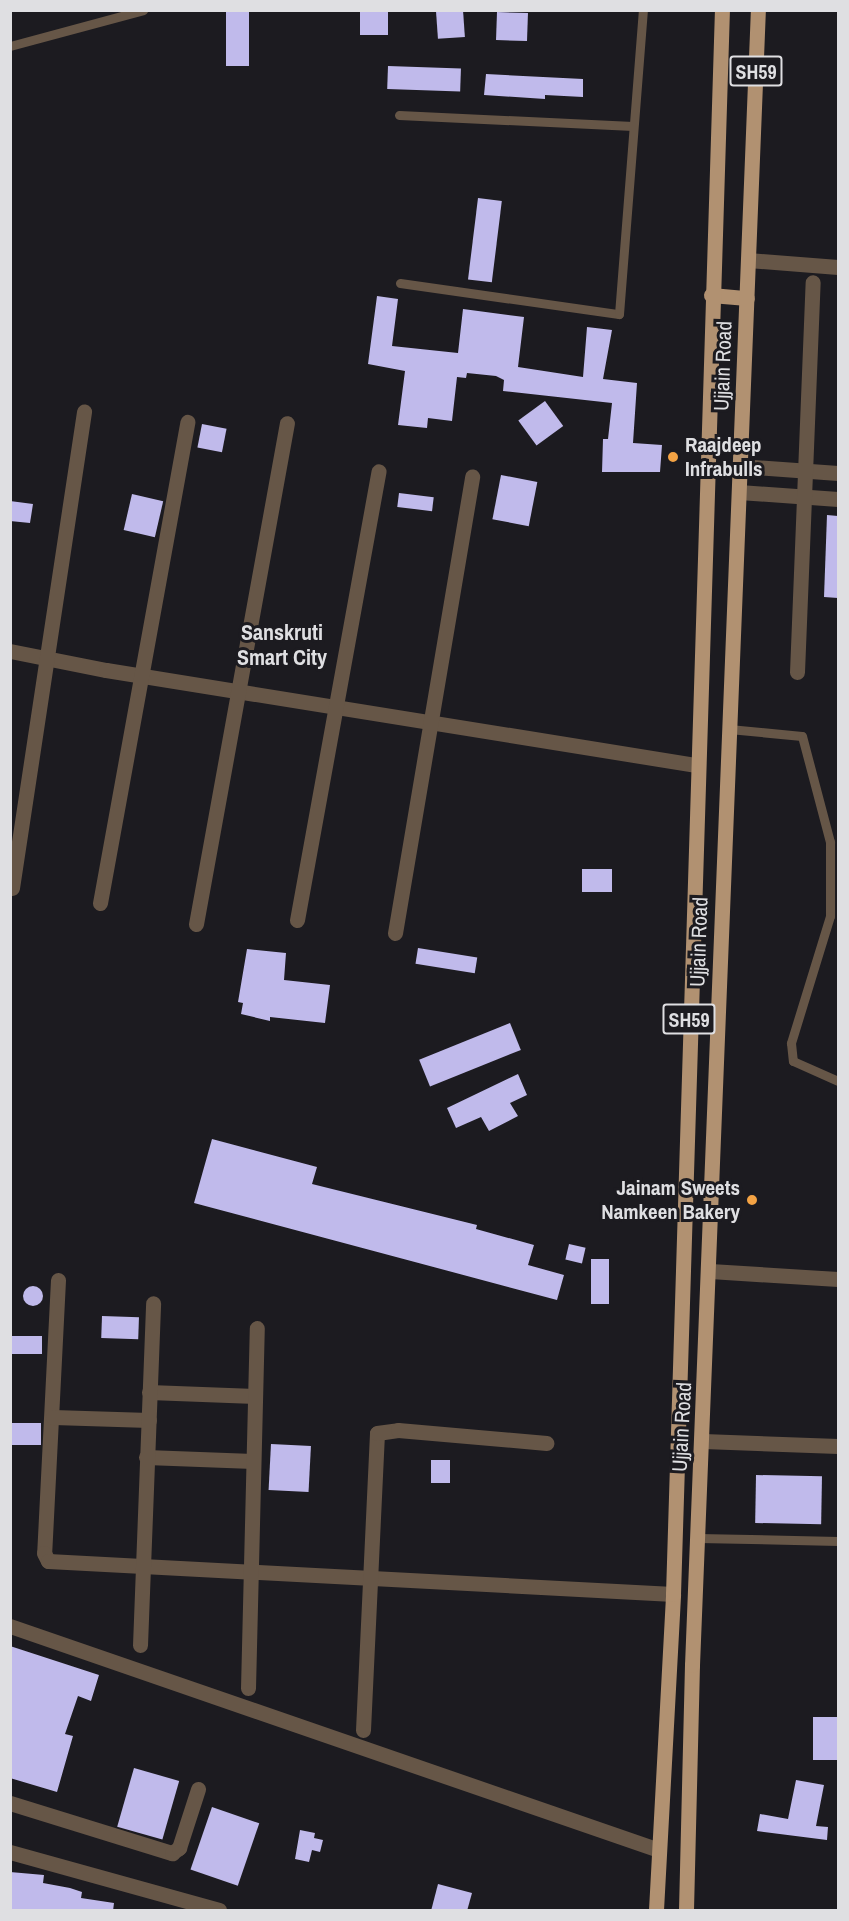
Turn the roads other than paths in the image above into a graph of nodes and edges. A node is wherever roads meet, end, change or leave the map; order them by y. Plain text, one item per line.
1 (143, 10) edge
2 (643, 10) edge
3 (722, 10) edge
4 (759, 10) edge
5 (10, 46) edge
6 (399, 115) dead end
7 (633, 126) junction
8 (748, 260) junction
9 (838, 267) edge
10 (813, 282) dead end
11 (400, 283) dead end
12 (711, 295) junction
13 (747, 298) junction
14 (84, 411) dead end
15 (187, 422) dead end
16 (287, 423) dead end
17 (740, 466) junction
18 (379, 471) dead end
19 (808, 472) junction
20 (838, 473) edge
21 (472, 477) dead end
22 (739, 492) junction
23 (807, 498) junction
24 (838, 499) edge
25 (10, 651) edge
26 (47, 658) junction
27 (797, 672) dead end
28 (141, 676) junction
29 (238, 692) junction
30 (336, 707) junction
31 (431, 723) junction
32 (729, 729) junction
33 (696, 765) junction
34 (12, 888) dead end
35 (100, 903) dead end
36 (297, 920) dead end
37 (196, 924) dead end
38 (396, 933) dead end
39 (838, 1081) edge
40 (710, 1271) junction
41 (838, 1279) edge
42 (58, 1280) dead end
43 (153, 1303) dead end
44 (257, 1328) dead end
45 (149, 1392) junction
46 (255, 1396) junction
47 (53, 1417) junction
48 (149, 1420) junction
49 (703, 1441) junction
50 (546, 1443) dead end
51 (838, 1446) edge
52 (146, 1457) junction
53 (253, 1461) junction
54 (698, 1538) junction
55 (838, 1540) edge
56 (141, 1567) junction
57 (250, 1572) junction
58 (372, 1581) junction
59 (673, 1594) junction
60 (10, 1626) edge
61 (140, 1645) dead end
62 (248, 1688) dead end
63 (363, 1730) dead end
64 (198, 1790) dead end
65 (10, 1803) edge
66 (656, 1849) junction
67 (10, 1852) edge
68 (219, 1911) edge
69 (656, 1911) edge
70 (686, 1911) edge

1 - 5 lane
2 - 7 lane
3 - 12 main road, Ujjain Road / SH59
4 - 8 main road, Ujjain Road / SH59
6 - 7 lane
7 - 11 lane
8 - 9 street
8 - 13 main road, Ujjain Road / SH59
10 - 19 street
12 - 13 main road
12 - 33 main road, Ujjain Road / SH59
13 - 17 main road, Ujjain Road / SH59
14 - 26 street
15 - 28 street
16 - 29 street
17 - 19 street
17 - 22 main road, Ujjain Road / SH59
18 - 30 street
19 - 20 street
19 - 23 street
21 - 31 street
22 - 23 street
22 - 32 main road, Ujjain Road / SH59
23 - 24 street
23 - 27 street
25 - 26 street
26 - 28 street
26 - 34 street
28 - 29 street
28 - 35 street
29 - 30 street
29 - 37 street
30 - 31 street
30 - 36 street
31 - 33 street
31 - 38 street
32 - 39 lane
32 - 40 main road, Ujjain Road / SH59
33 - 59 main road, Ujjain Road / SH59
40 - 41 street
40 - 49 main road, Ujjain Road / SH59
42 - 47 street
43 - 45 street
44 - 46 street
45 - 46 street
45 - 48 street
46 - 53 street
47 - 48 street
47 - 56 street
48 - 52 street
49 - 51 street
49 - 54 main road, Ujjain Road / SH59
50 - 58 street
52 - 53 street
52 - 56 street
53 - 57 street
54 - 55 lane
54 - 70 main road, Ujjain Road / SH59
56 - 57 street
56 - 61 street
57 - 58 street
57 - 62 street
58 - 59 street
58 - 63 street
59 - 66 main road, Ujjain Road / SH59
60 - 66 street
64 - 65 street
66 - 69 main road, Ujjain Road / SH59
67 - 68 street

